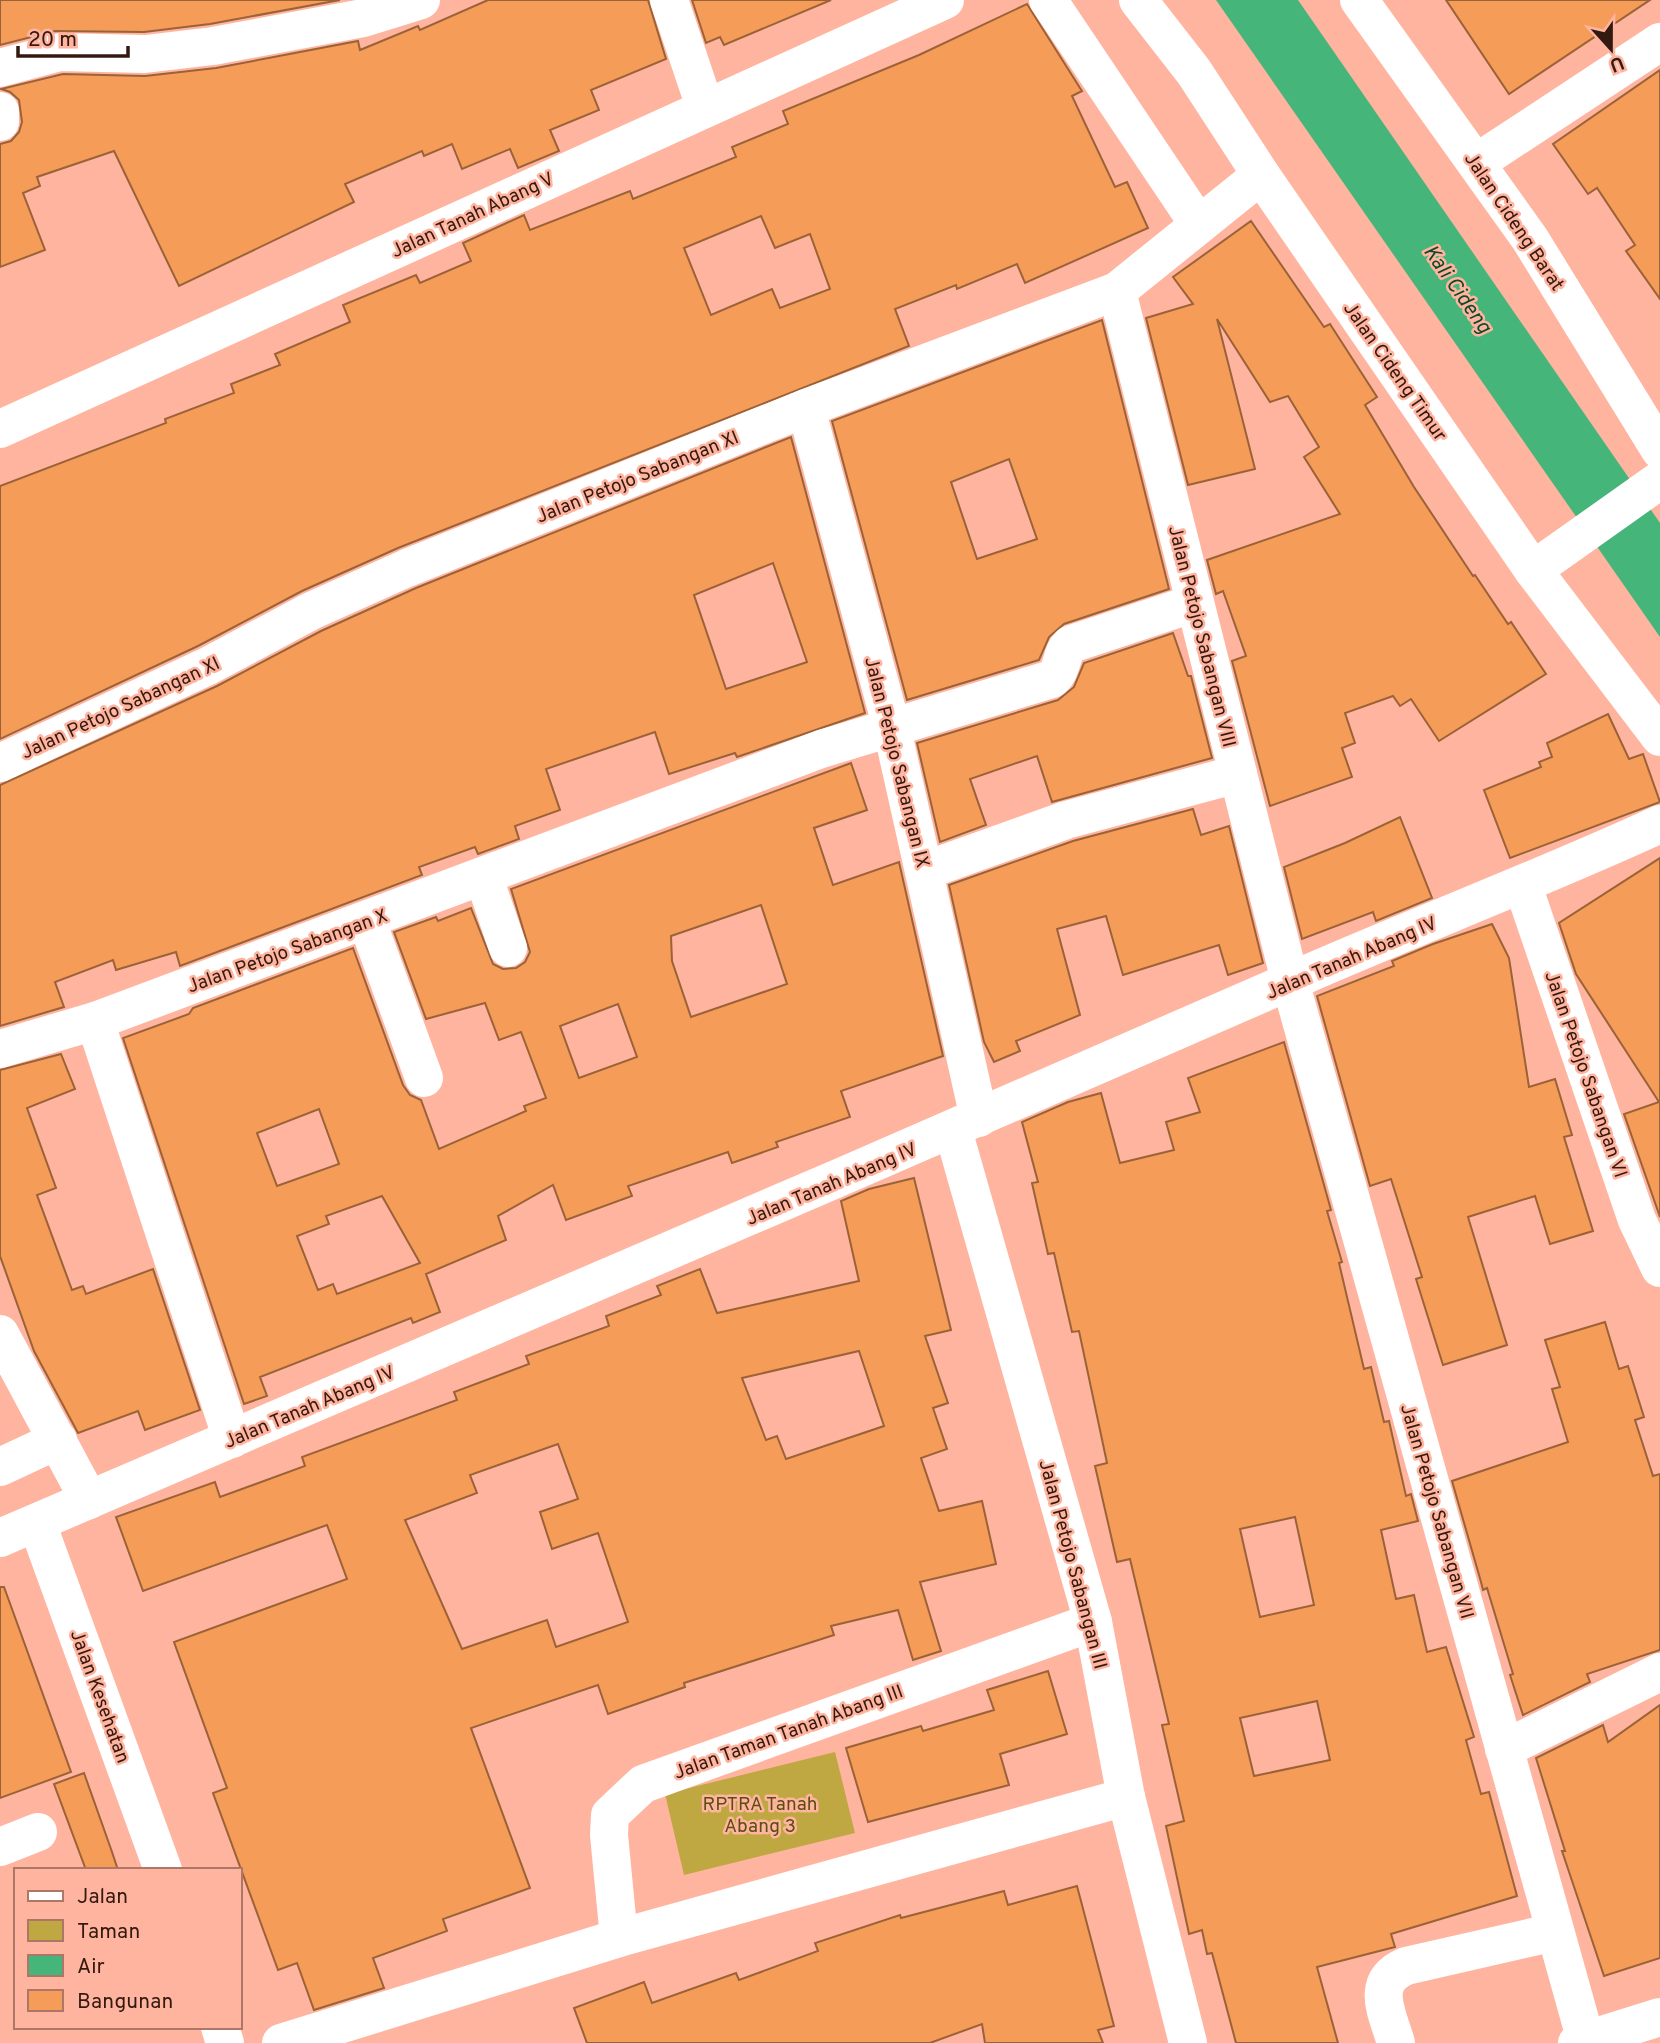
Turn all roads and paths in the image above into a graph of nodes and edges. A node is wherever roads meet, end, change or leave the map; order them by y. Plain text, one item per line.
1 (421, 0) edge
2 (669, 0) edge
3 (945, 0) edge
4 (1048, 0) edge
5 (1138, 0) edge
6 (1371, 4) edge
7 (1660, 42) edge
8 (0, 68) edge
9 (705, 107) junction
10 (0, 111) edge
11 (0, 122) edge
12 (1476, 163) junction
13 (1261, 175) junction
14 (1199, 225) junction
15 (1117, 291) junction
16 (806, 408) junction
17 (0, 429) edge
18 (1659, 471) edge
19 (1548, 560) junction
20 (1195, 603) junction
21 (892, 729) junction
22 (1660, 737) edge
23 (0, 764) edge
24 (1238, 774) junction
25 (1660, 824) edge
26 (924, 871) junction
27 (484, 878) junction
28 (1523, 886) junction
29 (367, 921) junction
30 (508, 948) dead end
31 (1290, 981) junction
32 (95, 1021) junction
33 (0, 1049) edge
34 (424, 1078) dead end
35 (966, 1124) junction
36 (1658, 1274) edge
37 (0, 1334) edge
38 (232, 1438) junction
39 (58, 1440) junction
40 (0, 1467) edge
41 (89, 1500) junction
42 (37, 1523) junction
43 (0, 1538) edge
44 (1093, 1622) junction
45 (1660, 1672) edge
46 (1504, 1749) junction
47 (1126, 1797) junction
48 (38, 1832) dead end
49 (0, 1847) edge
50 (162, 1868) edge
51 (1555, 1932) junction
52 (619, 1938) junction
53 (1660, 2017) edge
54 (1581, 2042) edge
55 (281, 2043) edge
56 (1188, 2043) edge
57 (1396, 2043) edge

1 - 8 street
2 - 9 street
3 - 9 street, Jalan Tanah Abang V
4 - 14 street
5 - 13 street, Jalan Cideng Timur
6 - 12 street, Jalan Cideng Barat
7 - 12 street
9 - 17 street, Jalan Tanah Abang V
10 - 11 street
12 - 18 street, Jalan Cideng Barat
13 - 14 street, Jalan Petojo Sabangan XI
13 - 19 street, Jalan Cideng Timur
14 - 15 street, Jalan Petojo Sabangan XI
15 - 16 street, Jalan Petojo Sabangan XI
15 - 20 street, Jalan Petojo Sabangan VIII
16 - 21 street, Jalan Petojo Sabangan IX
16 - 23 street, Jalan Petojo Sabangan XI
18 - 19 street
19 - 22 street, Jalan Cideng Timur
20 - 21 street, Jalan Petojo Sabangan X
20 - 24 street, Jalan Petojo Sabangan VIII
21 - 26 street, Jalan Petojo Sabangan IX
21 - 27 street, Jalan Petojo Sabangan X
24 - 26 street
24 - 31 street, Jalan Petojo Sabangan VIII
25 - 28 street, Jalan Tanah Abang IV
26 - 35 street, Jalan Petojo Sabangan IX
27 - 29 street, Jalan Petojo Sabangan X
27 - 30 street
28 - 31 street, Jalan Tanah Abang IV
28 - 36 street, Jalan Petojo Sabangan VI
29 - 32 street, Jalan Petojo Sabangan X
29 - 34 street
31 - 35 street, Jalan Tanah Abang IV
31 - 46 street, Jalan Petojo Sabangan VII
32 - 33 street, Jalan Petojo Sabangan X
32 - 38 street
35 - 38 street, Jalan Tanah Abang IV
35 - 44 street, Jalan Petojo Sabangan III
37 - 39 street
38 - 41 street, Jalan Tanah Abang IV
39 - 40 street
39 - 41 street
41 - 42 street, Jalan Tanah Abang IV
42 - 43 street, Jalan Tanah Abang IV
42 - 50 street, Jalan Kesehatan
44 - 47 street, Jalan Petojo Sabangan III
44 - 52 street, Jalan Taman Tanah Abang III
45 - 46 street
46 - 51 street, Jalan Petojo Sabangan VII
47 - 52 street
47 - 56 street, Jalan Petojo Sabangan III
48 - 49 street
51 - 54 street, Jalan Petojo Sabangan VII
51 - 57 street
52 - 55 street
53 - 54 street

